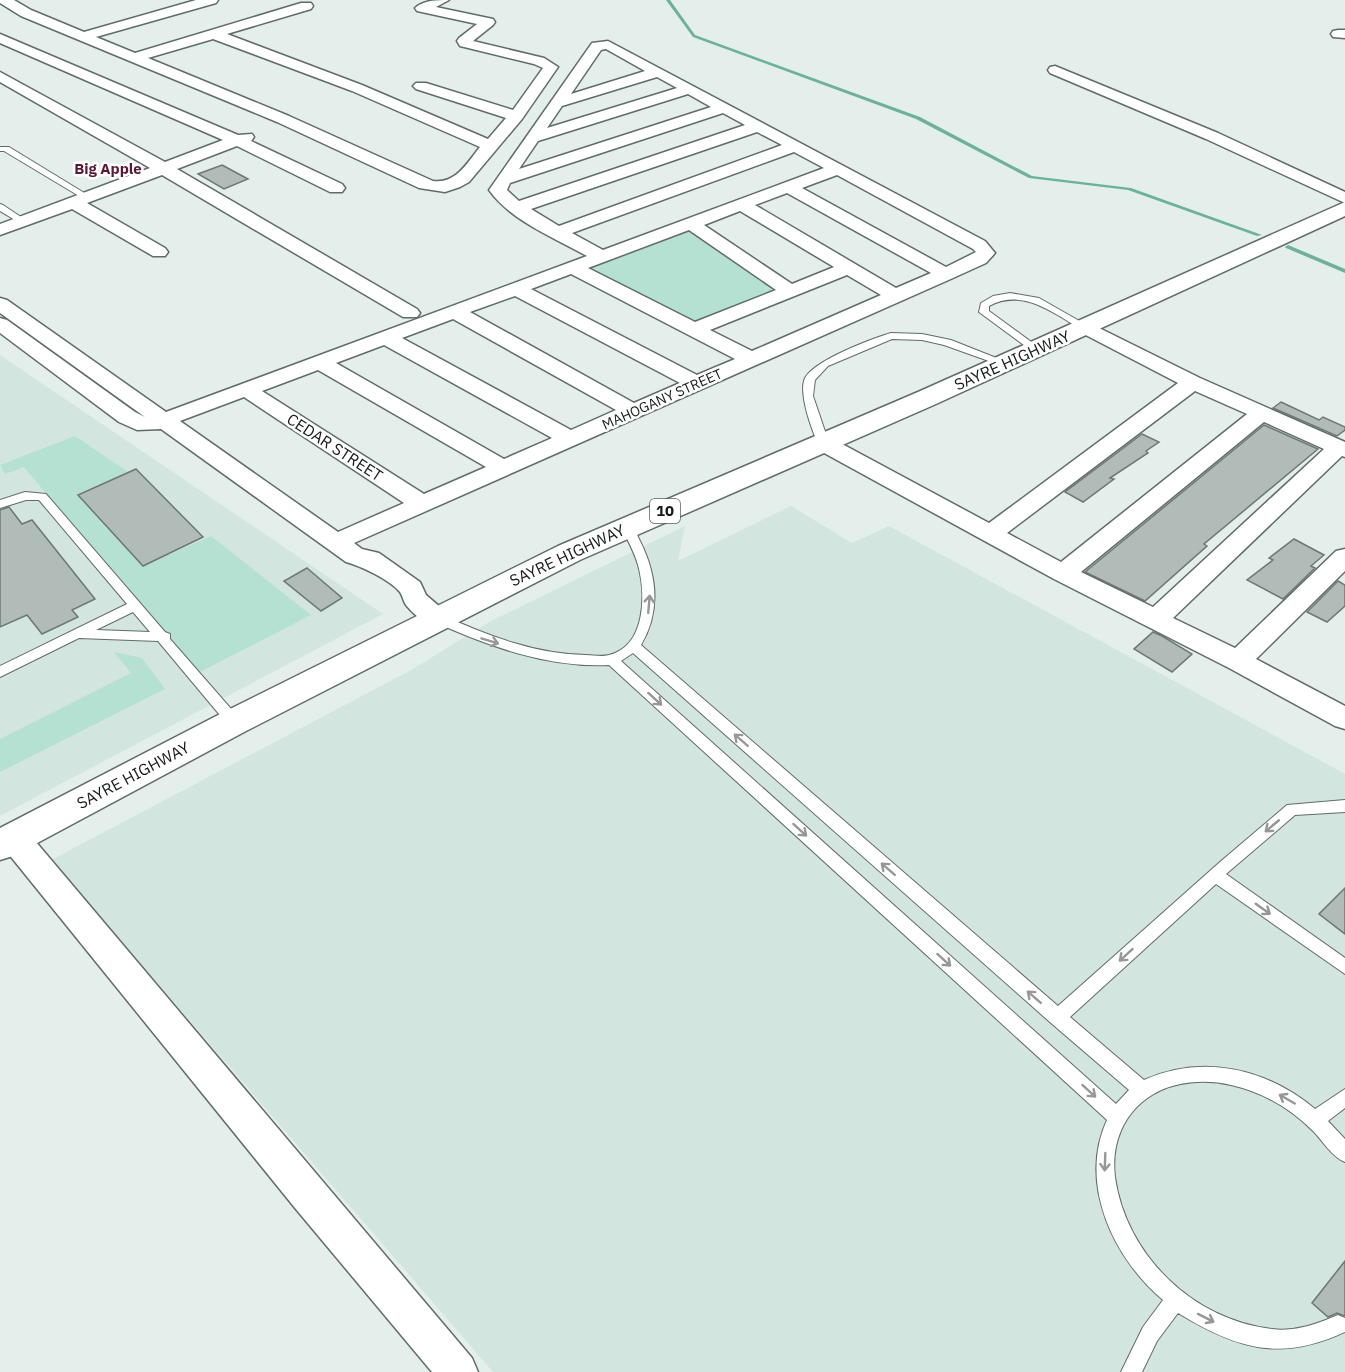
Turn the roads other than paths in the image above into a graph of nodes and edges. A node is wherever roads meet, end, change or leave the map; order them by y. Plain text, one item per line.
1 (442, 0) edge
2 (5, 5) edge
3 (306, 6) dead end
4 (218, 9) edge
5 (246, 24) junction
6 (213, 34) junction
7 (81, 37) junction
8 (0, 38) edge
9 (134, 58) junction
10 (1055, 70) dead end
11 (658, 72) junction
12 (0, 76) edge
13 (421, 86) dead end
14 (690, 89) junction
15 (557, 103) junction
16 (724, 108) junction
17 (516, 116) junction
18 (759, 126) junction
19 (273, 127) dead end
20 (237, 140) junction
21 (528, 145) junction
22 (796, 146) junction
23 (0, 148) edge
24 (489, 148) junction
25 (164, 168) junction
26 (837, 169) junction
27 (503, 180) junction
28 (336, 188) dead end
29 (788, 188) junction
30 (1345, 198) edge
31 (80, 199) junction
32 (742, 205) junction
33 (0, 207) edge
34 (517, 208) junction
35 (1345, 208) edge
36 (23, 221) junction
37 (692, 224) junction
38 (0, 230) edge
39 (558, 232) junction
40 (159, 252) dead end
41 (603, 257) junction
42 (573, 268) junction
43 (849, 268) junction
44 (946, 274) junction
45 (516, 289) junction
46 (790, 291) junction
47 (896, 296) junction
48 (0, 304) edge
49 (455, 312) junction
50 (410, 313) dead end
51 (0, 324) edge
52 (1085, 327) junction
53 (693, 330) junction
54 (387, 338) junction
55 (1036, 349) junction
56 (751, 359) junction
57 (321, 363) junction
58 (1004, 363) junction
59 (1193, 382) junction
60 (696, 383) junction
61 (247, 390) junction
62 (633, 411) junction
63 (1262, 413) junction
64 (167, 421) junction
65 (570, 439) junction
66 (823, 442) junction
67 (1342, 449) edge
68 (503, 468) junction
69 (0, 504) edge
70 (422, 504) junction
71 (627, 527) junction
72 (992, 532) junction
73 (345, 549) junction
74 (1345, 557) edge
75 (1063, 573) junction
76 (136, 605) junction
77 (437, 618) junction
78 (1155, 620) junction
79 (80, 634) junction
80 (165, 637) junction
81 (634, 646) junction
82 (612, 660) junction
83 (1238, 661) junction
84 (0, 672) edge
85 (1342, 712) edge
86 (234, 722) junction
87 (1345, 807) edge
88 (7, 842) edge
89 (1216, 875) junction
90 (1345, 967) edge
91 (1057, 1018) junction
92 (1142, 1090) junction
93 (1345, 1097) edge
94 (1117, 1116) junction
95 (1315, 1120) junction
96 (1345, 1152) edge
97 (1176, 1299) junction
98 (1338, 1325) dead end
99 (458, 1372) edge
100 (1131, 1372) edge

1 - 17 street
2 - 7 street
3 - 5 street
4 - 5 street
4 - 7 street
5 - 6 street
6 - 9 street
6 - 24 street
7 - 9 street
8 - 20 street
9 - 24 street
10 - 30 street
11 - 14 street
11 - 15 street
11 - 15 street
12 - 25 street
13 - 17 street
14 - 16 street
14 - 21 street
15 - 21 street
16 - 18 street
16 - 27 street
17 - 24 street
18 - 22 street
18 - 34 street
19 - 20 street
20 - 25 street
20 - 28 street
21 - 24 street
21 - 27 street
22 - 26 street
22 - 39 street
23 - 31 lane
25 - 31 street
25 - 50 street
26 - 29 street
26 - 44 street, MAHOGANY STREET
27 - 34 street
29 - 32 street
29 - 44 street
31 - 36 street
31 - 40 street
32 - 37 street
32 - 43 street
33 - 36 lane
34 - 39 street
35 - 52 highway, SAYRE HIGHWAY / 10
36 - 38 street
37 - 41 street
37 - 46 street
39 - 41 street
41 - 42 street
42 - 45 street
42 - 53 street
43 - 46 street
43 - 47 street
44 - 47 street, MAHOGANY STREET
45 - 49 street
45 - 60 street
46 - 53 street
47 - 56 street, MAHOGANY STREET
48 - 64 street
49 - 54 street
49 - 62 street
51 - 64 street
52 - 55 highway, SAYRE HIGHWAY / 10
52 - 55 lane
52 - 59 street
53 - 56 street
54 - 57 street
54 - 65 street
55 - 58 highway, SAYRE HIGHWAY / 10
56 - 60 street, MAHOGANY STREET
57 - 61 street
57 - 68 street
58 - 66 highway, SAYRE HIGHWAY / 10
58 - 66 lane
59 - 63 street
59 - 72 street
60 - 62 street, MAHOGANY STREET
61 - 64 street
61 - 70 street, CEDAR STREET
62 - 65 street, MAHOGANY STREET
63 - 67 street
63 - 75 street
64 - 73 street
65 - 68 street, MAHOGANY STREET
66 - 71 highway, SAYRE HIGHWAY / 10
66 - 72 street
67 - 78 street
68 - 70 street, MAHOGANY STREET
69 - 76 lane
70 - 73 street, MAHOGANY STREET
71 - 77 highway, SAYRE HIGHWAY / 10
81 -> 71 lane
72 - 75 street
73 - 77 street
74 - 83 street
75 - 78 street
76 - 79 lane
76 - 80 lane
77 -> 82 lane
77 - 86 highway, SAYRE HIGHWAY / 10
78 - 83 street
79 - 80 lane
79 - 84 lane
80 - 86 lane
81 - 82 lane
91 -> 81 lane
82 -> 94 lane
83 - 85 street
86 - 88 highway, SAYRE HIGHWAY / 10
87 -> 89 lane
88 - 99 street
89 -> 90 lane
89 -> 91 lane
91 - 92 lane
92 - 94 lane
95 -> 92 lane
93 - 95 lane
94 -> 97 lane
95 - 96 lane
97 -> 98 lane
97 - 100 lane

